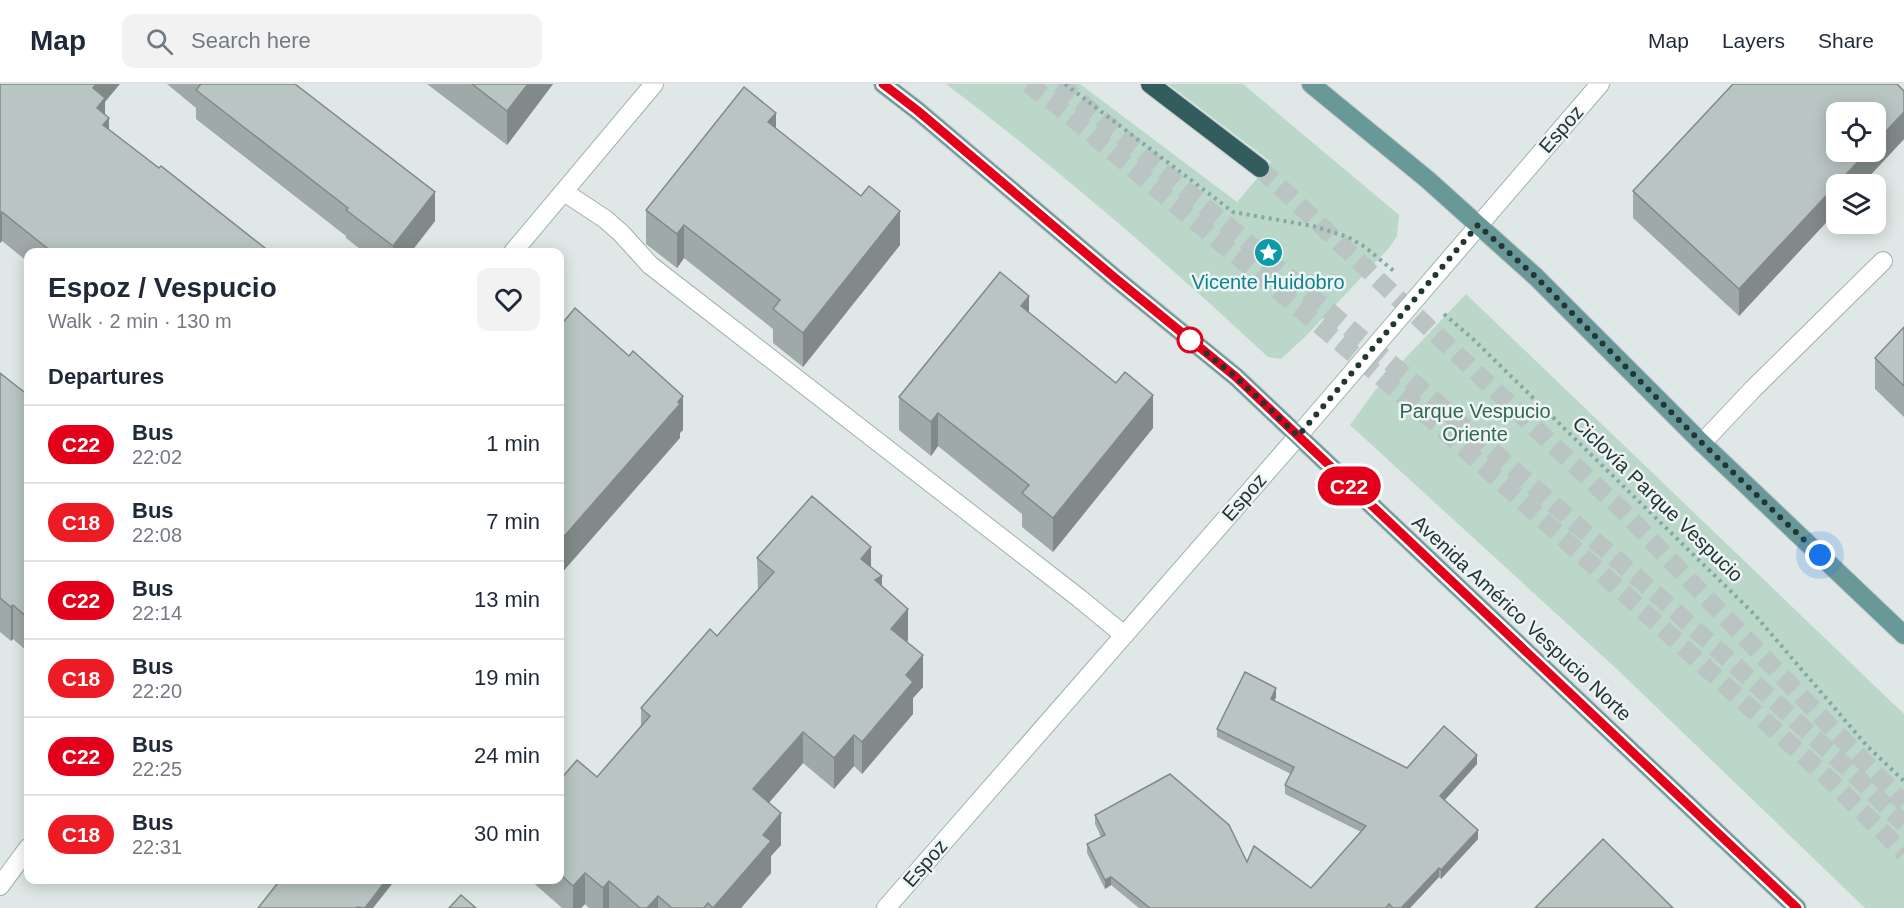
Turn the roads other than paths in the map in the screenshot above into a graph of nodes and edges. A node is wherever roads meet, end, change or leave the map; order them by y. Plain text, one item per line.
1 (654, 84) edge
2 (883, 84) edge
3 (1150, 84) edge
4 (1311, 84) edge
5 (1600, 84) edge
6 (1260, 168) tunnel mouth
7 (564, 192) junction
8 (1478, 225) junction
9 (516, 248) edge
10 (1882, 261) dead end
11 (1298, 436) junction
12 (1702, 443) junction
13 (1124, 634) junction
14 (1904, 635) edge
15 (24, 853) edge
16 (0, 886) edge
17 (886, 908) edge
18 (1797, 908) edge

1 - 7 street
2 - 11 main road, Avenida Américo Vespucio Norte
3 - 6 highway
4 - 8 main road
5 - 8 street, Espoz
7 - 9 street
7 - 13 street
8 - 11 street, Espoz
8 - 12 main road
10 - 12 street
11 - 13 street, Espoz
11 - 18 main road, Avenida Américo Vespucio Norte
12 - 14 main road
13 - 17 street, Espoz
15 - 16 street

